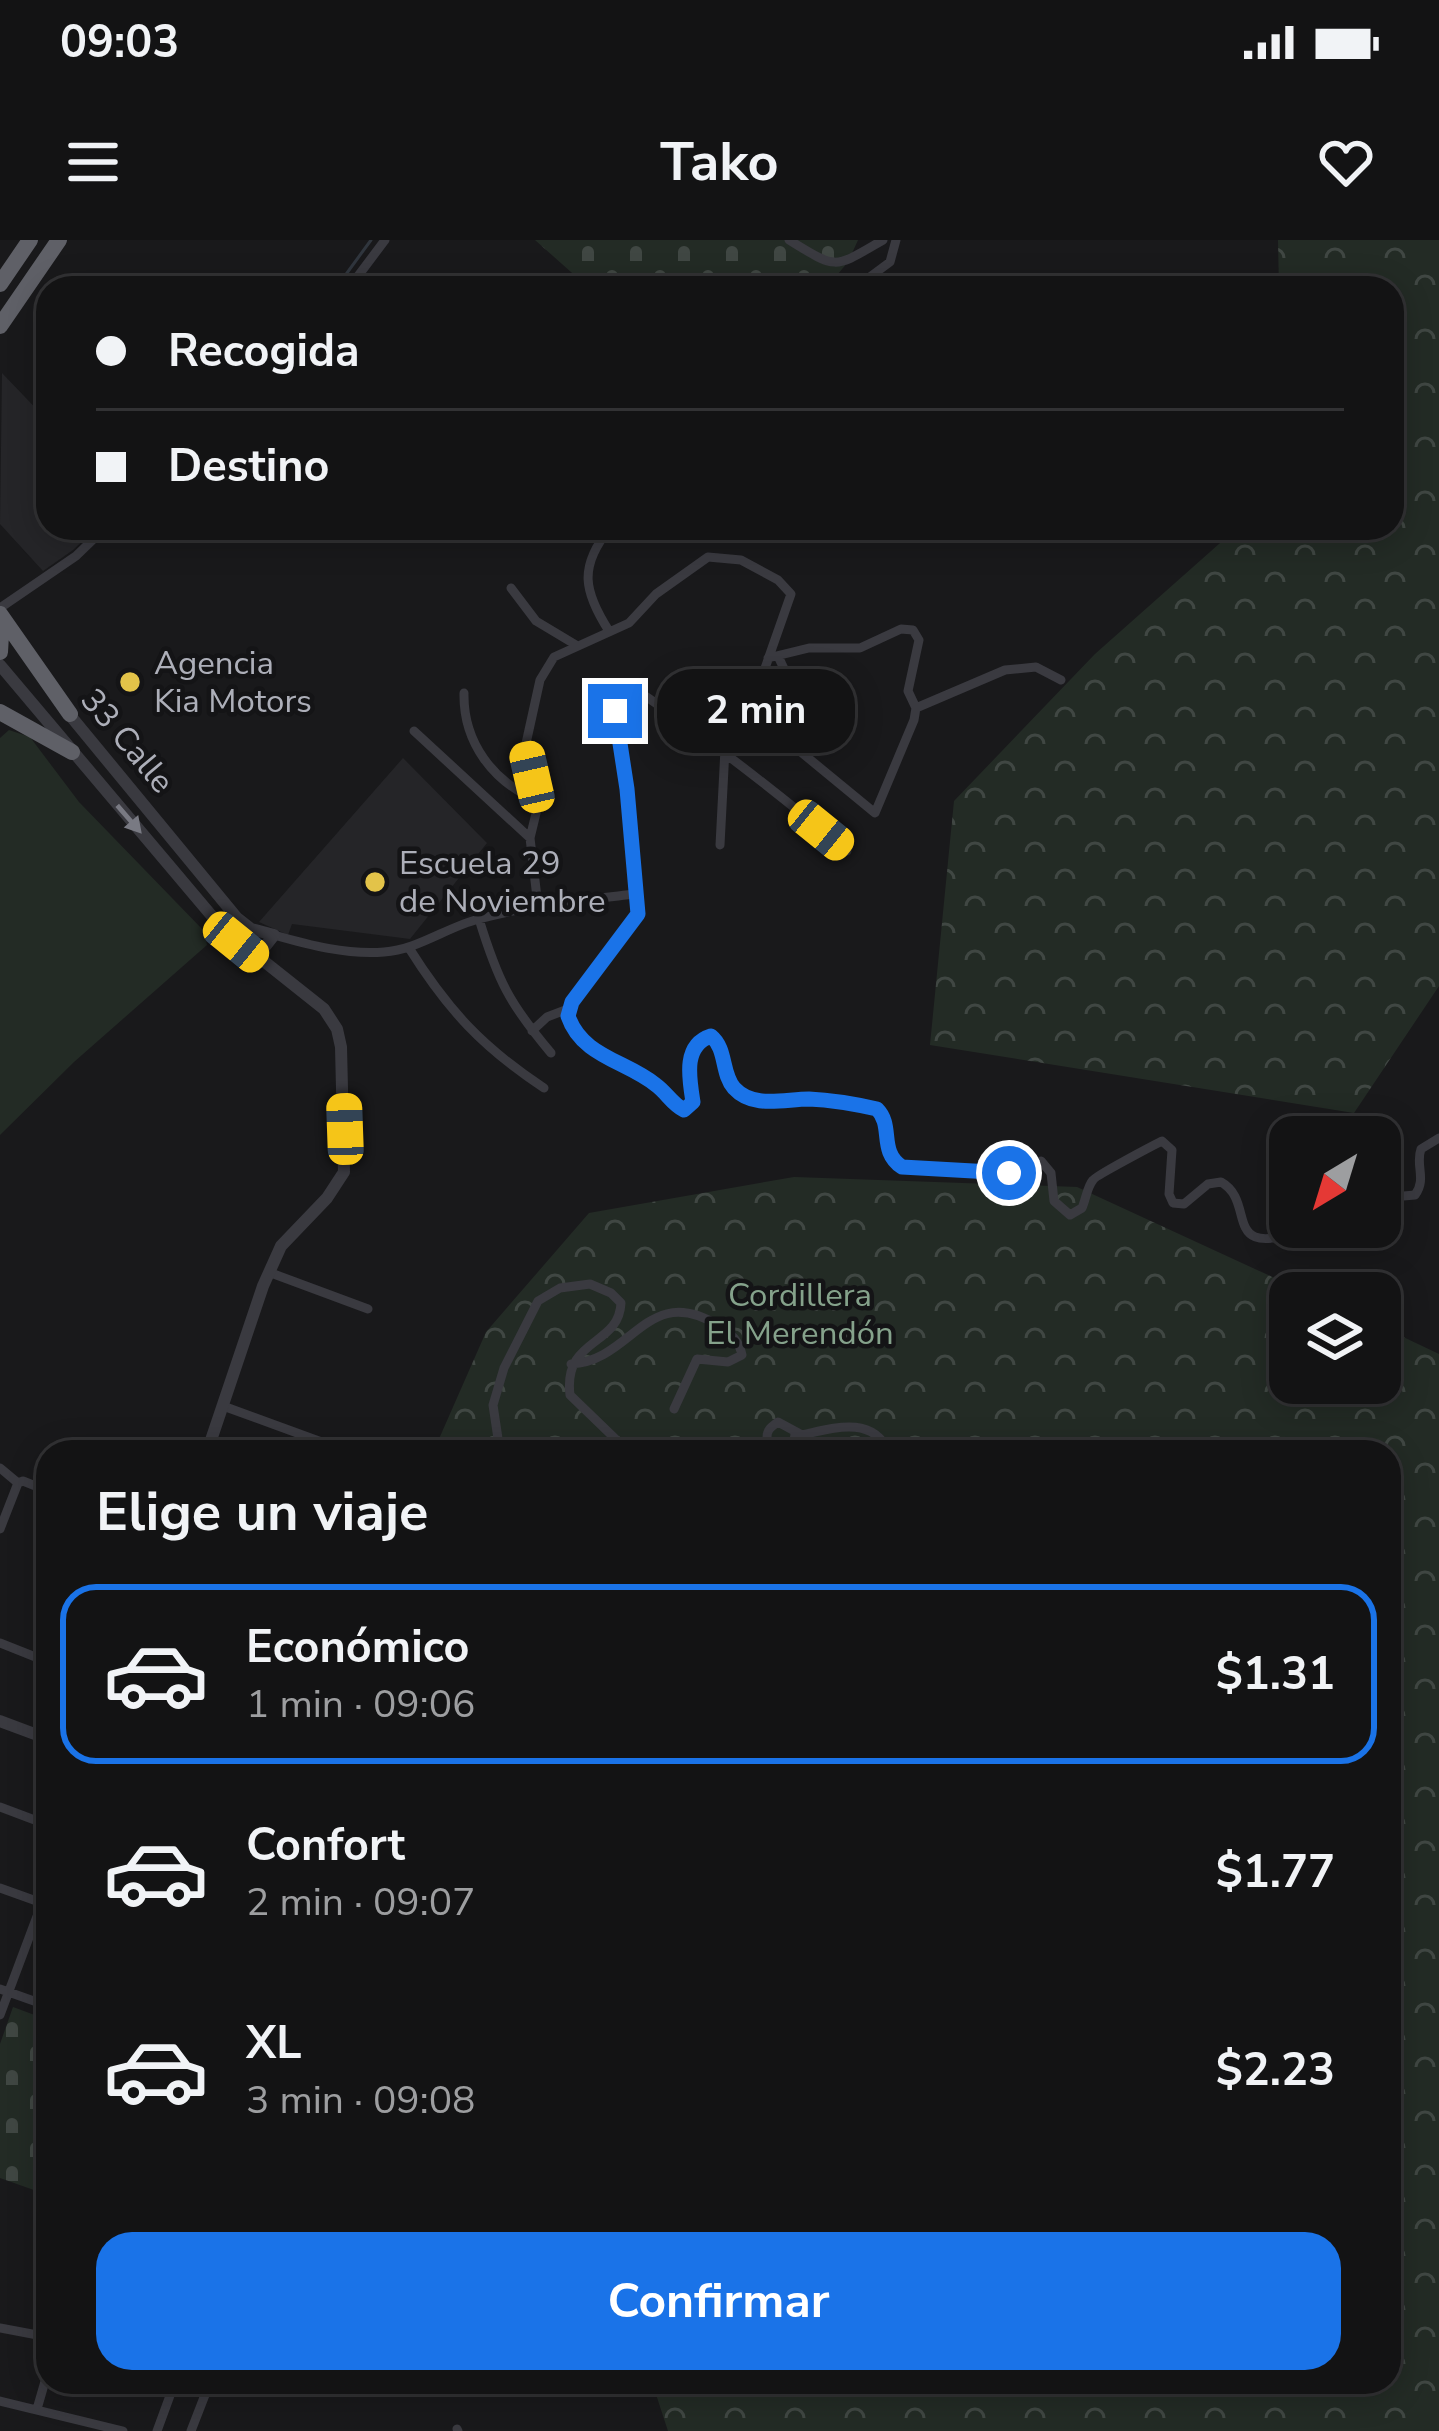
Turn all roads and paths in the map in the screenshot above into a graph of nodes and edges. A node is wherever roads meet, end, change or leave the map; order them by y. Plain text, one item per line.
1 (30, 240) edge
2 (59, 240) edge
3 (385, 240) edge
4 (789, 240) edge
5 (883, 240) edge
6 (896, 240) edge
7 (358, 276) edge
8 (871, 276) edge
9 (0, 284) edge
10 (0, 326) edge
11 (93, 540) edge
12 (601, 540) edge
13 (511, 588) dead end
14 (0, 611) edge
15 (609, 631) junction
16 (1, 634) edge
17 (576, 645) junction
18 (0, 652) edge
19 (773, 657) junction
20 (0, 665) edge
21 (699, 674) dead end
22 (1061, 680) dead end
23 (464, 693) dead end
24 (745, 706) junction
25 (916, 708) junction
26 (0, 712) edge
27 (70, 714) junction
28 (839, 728) dead end
29 (414, 731) dead end
30 (725, 749) junction
31 (72, 752) junction
32 (114, 766) junction
33 (96, 781) junction
34 (538, 801) junction
35 (530, 838) junction
36 (720, 845) dead end
37 (847, 851) dead end
38 (210, 885) junction
39 (635, 894) junction
40 (195, 896) junction
41 (538, 906) junction
42 (479, 919) junction
43 (274, 935) junction
44 (409, 947) junction
45 (256, 958) junction
46 (568, 1009) junction
47 (532, 1031) junction
48 (551, 1053) dead end
49 (544, 1088) dead end
50 (1439, 1138) edge
51 (1401, 1196) edge
52 (1269, 1238) edge
53 (271, 1273) junction
54 (368, 1309) dead end
55 (572, 1364) junction
56 (223, 1406) junction
57 (674, 1409) dead end
58 (795, 1433) dead end
59 (211, 1440) edge
60 (316, 1440) edge
61 (498, 1440) edge
62 (617, 1440) edge
63 (883, 1440) edge
64 (0, 1468) edge
65 (36, 1486) edge
66 (16, 1487) junction
67 (0, 1529) edge
68 (0, 1643) edge
69 (36, 1657) edge
70 (0, 1721) edge
71 (36, 1734) edge
72 (0, 1807) edge
73 (36, 1820) edge
74 (0, 1888) edge
75 (36, 1901) edge
76 (36, 1917) edge
77 (4, 1990) edge
78 (36, 2002) edge
79 (0, 2015) edge
80 (0, 2328) edge
81 (36, 2335) edge
82 (41, 2394) edge
83 (171, 2394) edge
84 (205, 2394) edge
85 (0, 2401) edge
86 (37, 2409) junction
87 (122, 2431) edge
88 (157, 2431) edge
89 (191, 2431) edge

1 - 9 highway
2 - 10 highway
3 - 7 street
4 - 5 street
6 - 8 street
11 - 14 street
12 - 15 street
13 - 17 street
14 - 27 highway
15 - 17 street
15 - 19 street
16 - 18 highway
16 - 27 street, 33 Calle
17 - 34 street
19 - 24 street
19 - 25 street
19 - 28 street
20 - 31 street, 33 Calle
21 - 24 street
22 - 25 street
23 - 34 street
24 - 25 street
24 - 30 street
26 - 31 highway
27 - 32 street, 33 Calle
29 - 35 street
30 - 36 street
30 - 37 street
30 - 39 street
31 - 33 street, 33 Calle
32 - 33 street
32 - 38 street, 33 Calle
33 -> 40 street, 33 Calle
34 - 35 street
35 - 41 street
38 - 40 street
38 - 43 street, 33 Calle
39 - 41 street
39 - 46 street
40 - 45 street, 33 Calle
41 - 42 street
42 - 44 street
42 - 47 street
43 - 44 street
43 - 45 street
44 - 49 street
45 - 53 street, 33 Calle
46 - 47 street
46 - 52 street
47 - 48 street
50 - 51 street
53 - 54 street
53 - 56 street
55 - 57 street
55 - 61 street
55 - 62 street
56 - 59 street
56 - 60 street
58 - 63 street
64 - 66 street
65 - 66 street
66 - 67 street
68 - 69 street
70 - 71 street
72 - 73 street
74 - 75 street
76 - 77 street
77 - 78 street
77 - 79 street
80 - 81 street
82 - 86 street
83 - 88 street
84 - 89 street
85 - 86 street
86 - 87 street

